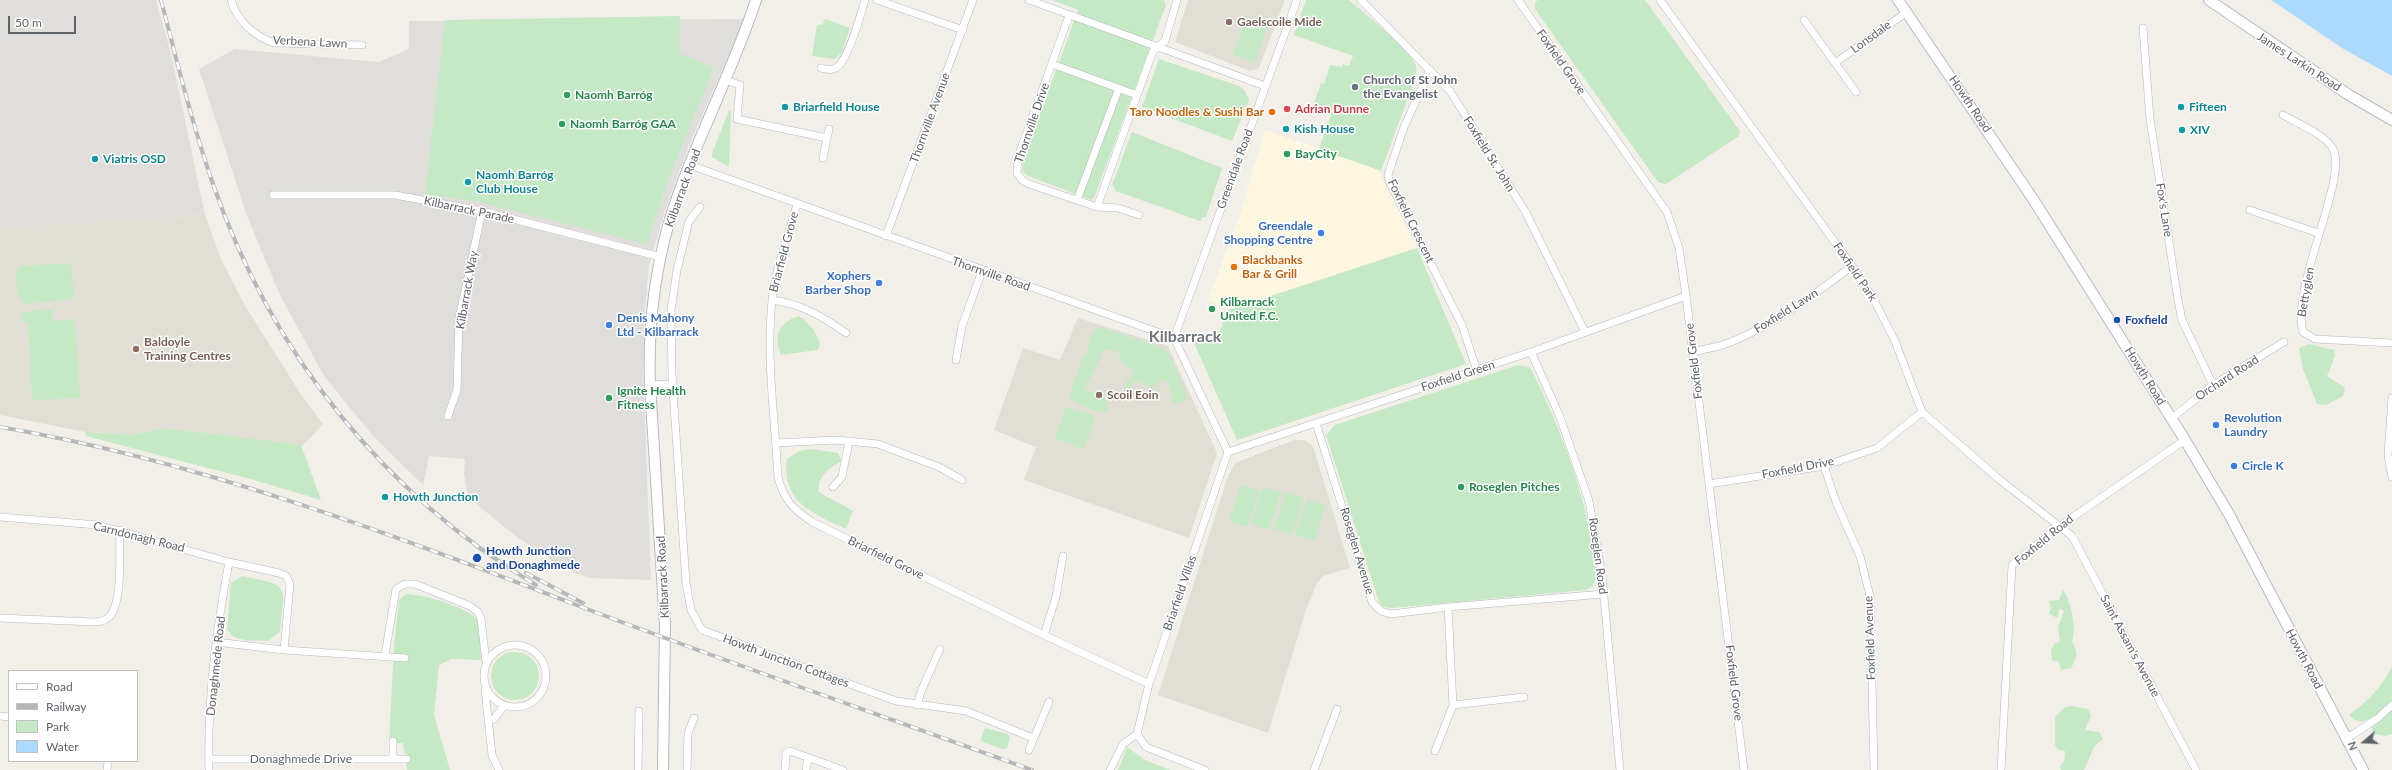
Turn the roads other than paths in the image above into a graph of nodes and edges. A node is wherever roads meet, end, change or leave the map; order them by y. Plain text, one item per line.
1 (231, 0) edge
2 (756, 0) edge
3 (866, 0) edge
4 (877, 0) edge
5 (973, 0) edge
6 (1029, 0) edge
7 (1177, 0) edge
8 (1297, 0) edge
9 (1361, 0) edge
10 (1518, 0) edge
11 (1660, 0) edge
12 (1898, 0) edge
13 (2209, 0) edge
14 (1906, 12) junction
15 (1069, 16) junction
16 (1804, 20) dead end
17 (2143, 28) dead end
18 (962, 30) junction
19 (362, 45) dead end
20 (1158, 46) junction
21 (1835, 63) junction
22 (1052, 64) junction
23 (821, 68) dead end
24 (1430, 70) junction
25 (726, 80) junction
26 (1265, 86) junction
27 (1119, 88) junction
28 (1856, 92) dead end
29 (1137, 95) junction
30 (2283, 115) dead end
31 (2392, 120) edge
32 (830, 129) dead end
33 (828, 138) junction
34 (823, 158) dead end
35 (690, 165) junction
36 (273, 195) dead end
37 (1077, 200) junction
38 (797, 204) junction
39 (700, 207) dead end
40 (1097, 207) junction
41 (2250, 210) dead end
42 (482, 212) junction
43 (1139, 215) dead end
44 (2318, 233) junction
45 (886, 236) junction
46 (662, 257) junction
47 (1852, 266) junction
48 (982, 271) junction
49 (1686, 296) junction
50 (772, 300) junction
51 (1585, 332) junction
52 (846, 333) dead end
53 (1174, 338) junction
54 (2284, 342) dead end
55 (2392, 343) edge
56 (1531, 352) junction
57 (1692, 352) junction
58 (956, 360) dead end
59 (1476, 371) junction
60 (673, 384) junction
61 (650, 385) junction
62 (2213, 385) junction
63 (2392, 398) edge
64 (1922, 412) junction
65 (448, 416) dead end
66 (2172, 418) junction
67 (1316, 423) junction
68 (2185, 440) junction
69 (849, 441) junction
70 (776, 443) junction
71 (1228, 452) junction
72 (1824, 466) junction
73 (2392, 477) edge
74 (962, 480) dead end
75 (1709, 484) junction
76 (833, 487) dead end
77 (0, 517) edge
78 (2060, 526) junction
79 (120, 530) junction
80 (1063, 556) dead end
81 (229, 562) junction
82 (686, 583) joint
83 (1604, 594) junction
84 (1448, 607) junction
85 (0, 618) edge
86 (1044, 635) junction
87 (216, 642) junction
88 (940, 649) dead end
89 (284, 650) junction
90 (385, 655) junction
91 (405, 658) dead end
92 (486, 662) junction
93 (485, 684) junction
94 (1149, 684) junction
95 (1524, 697) dead end
96 (1049, 702) dead end
97 (917, 705) junction
98 (1453, 705) junction
99 (2392, 705) edge
100 (504, 706) junction
101 (1337, 709) dead end
102 (639, 711) dead end
103 (694, 718) dead end
104 (488, 721) junction
105 (1137, 734) junction
106 (1033, 738) junction
107 (2346, 739) junction
108 (393, 741) dead end
109 (1029, 750) dead end
110 (1435, 751) dead end
111 (209, 759) junction
112 (393, 759) junction
113 (407, 759) dead end
114 (808, 759) junction
115 (209, 770) edge
116 (499, 770) edge
117 (638, 770) edge
118 (663, 770) edge
119 (687, 770) edge
120 (785, 770) edge
121 (806, 770) edge
122 (843, 770) edge
123 (1110, 770) edge
124 (1205, 770) edge
125 (1314, 770) edge
126 (1620, 770) edge
127 (1744, 770) edge
128 (1874, 770) edge
129 (2001, 770) edge
130 (2196, 770) edge
131 (2363, 770) edge

1 - 19 street, Verbena Lawn
2 - 25 main road, Kilbarrack Road
3 - 23 street
4 - 18 street
5 - 18 street, Thornville Avenue
6 - 15 street
7 - 20 street
8 - 26 street, Greendale Road
9 - 24 street, Foxfield St. John
10 - 49 street, Foxfield Grove
11 - 47 street, Foxfield Park
12 - 14 main road, Howth Road
13 - 31 main road, James Larkin Road
14 - 21 street, Lonsdale
14 - 66 main road, Howth Road
15 - 20 street
15 - 22 street, Thornville Drive
16 - 21 street
17 - 62 street, Fox's Lane
18 - 45 street, Thornville Avenue
20 - 26 street
20 - 29 street
21 - 28 street
22 - 27 street
22 - 37 street, Thornville Drive
24 - 51 street, Foxfield St. John
24 - 59 street, Foxfield Crescent
25 - 33 street
25 - 35 main road, Kilbarrack Road
26 - 53 street, Greendale Road
27 - 29 street
27 - 37 street
29 - 40 street
30 - 44 street, Bettyglen
32 - 33 street
33 - 34 street
35 - 38 street, Thornville Road
35 - 46 main road, Kilbarrack Road
36 - 42 street, Kilbarrack Parade
37 - 40 street, Thornville Drive
38 - 45 street, Thornville Road
38 - 50 street, Briarfield Grove
39 - 60 street, Kilbarrack Road
40 - 43 street, Thornville Drive
41 - 44 street
42 - 46 street, Kilbarrack Parade
42 - 65 street, Kilbarrack Way
44 - 55 street, Bettyglen
45 - 48 street, Thornville Road
46 - 61 main road, Kilbarrack Road
47 - 57 street, Foxfield Lawn
47 - 64 street, Foxfield Park
48 - 53 street, Thornville Road
48 - 58 street
49 - 51 street, Foxfield Green
49 - 57 street, Foxfield Grove
50 - 52 street, Briarfield Grove
50 - 70 street, Briarfield Grove
51 - 56 street, Foxfield Green
53 - 71 street
54 - 62 street, Orchard Road
56 - 59 street, Foxfield Green
56 - 83 street, Roseglen Road
57 - 75 street, Foxfield Grove
59 - 67 street, Foxfield Green
60 - 61 street
60 - 82 street, Kilbarrack Road
61 - 118 main road, Kilbarrack Road
62 - 66 street, Orchard Road
63 - 73 street
64 - 72 street, Foxfield Drive
64 - 78 street, Foxfield Park
66 - 68 main road, Howth Road
67 - 71 street, Foxfield Green
67 - 84 street, Roseglen Avenue
68 - 78 street, Foxfield Road
68 - 107 main road, Howth Road
69 - 70 street
69 - 74 street
69 - 76 street
70 - 86 street, Briarfield Grove
71 - 94 street, Briarfield Villas
72 - 75 street, Foxfield Drive
72 - 128 street, Foxfield Avenue
75 - 127 street, Foxfield Grove
77 - 79 street, Carndonagh Road
78 - 129 street, Foxfield Road
78 - 130 street, Saint Assam's Avenue
79 - 81 street, Carndonagh Road
79 - 85 street
80 - 86 street
81 - 87 street, Donaghmede Road
81 - 89 street, Carndonagh Road
82 - 97 street, Howth Junction Cottages
83 - 84 street, Roseglen Avenue
83 - 126 street, Roseglen Road
84 - 98 street
86 - 94 street, Briarfield Grove
87 - 89 street
87 - 111 street, Donaghmede Road
88 - 97 street
89 - 90 street
90 - 91 street
90 - 92 street
92 - 93 street
92 - 100 street
93 - 100 street
93 - 104 street
94 - 105 street, Briarfield Villas
95 - 98 street
96 - 106 street
97 - 106 street, Howth Junction Cottages
98 - 110 street
99 - 107 street
100 - 104 street
101 - 125 street
102 - 117 street
103 - 119 street
104 - 116 street
105 - 123 street
105 - 124 street
106 - 109 street
107 - 131 main road, Howth Road
108 - 112 street
111 - 112 street, Donaghmede Drive
111 - 115 street, Donaghmede Road
112 - 113 street, Donaghmede Drive
114 - 120 street
114 - 121 street
114 - 122 street

